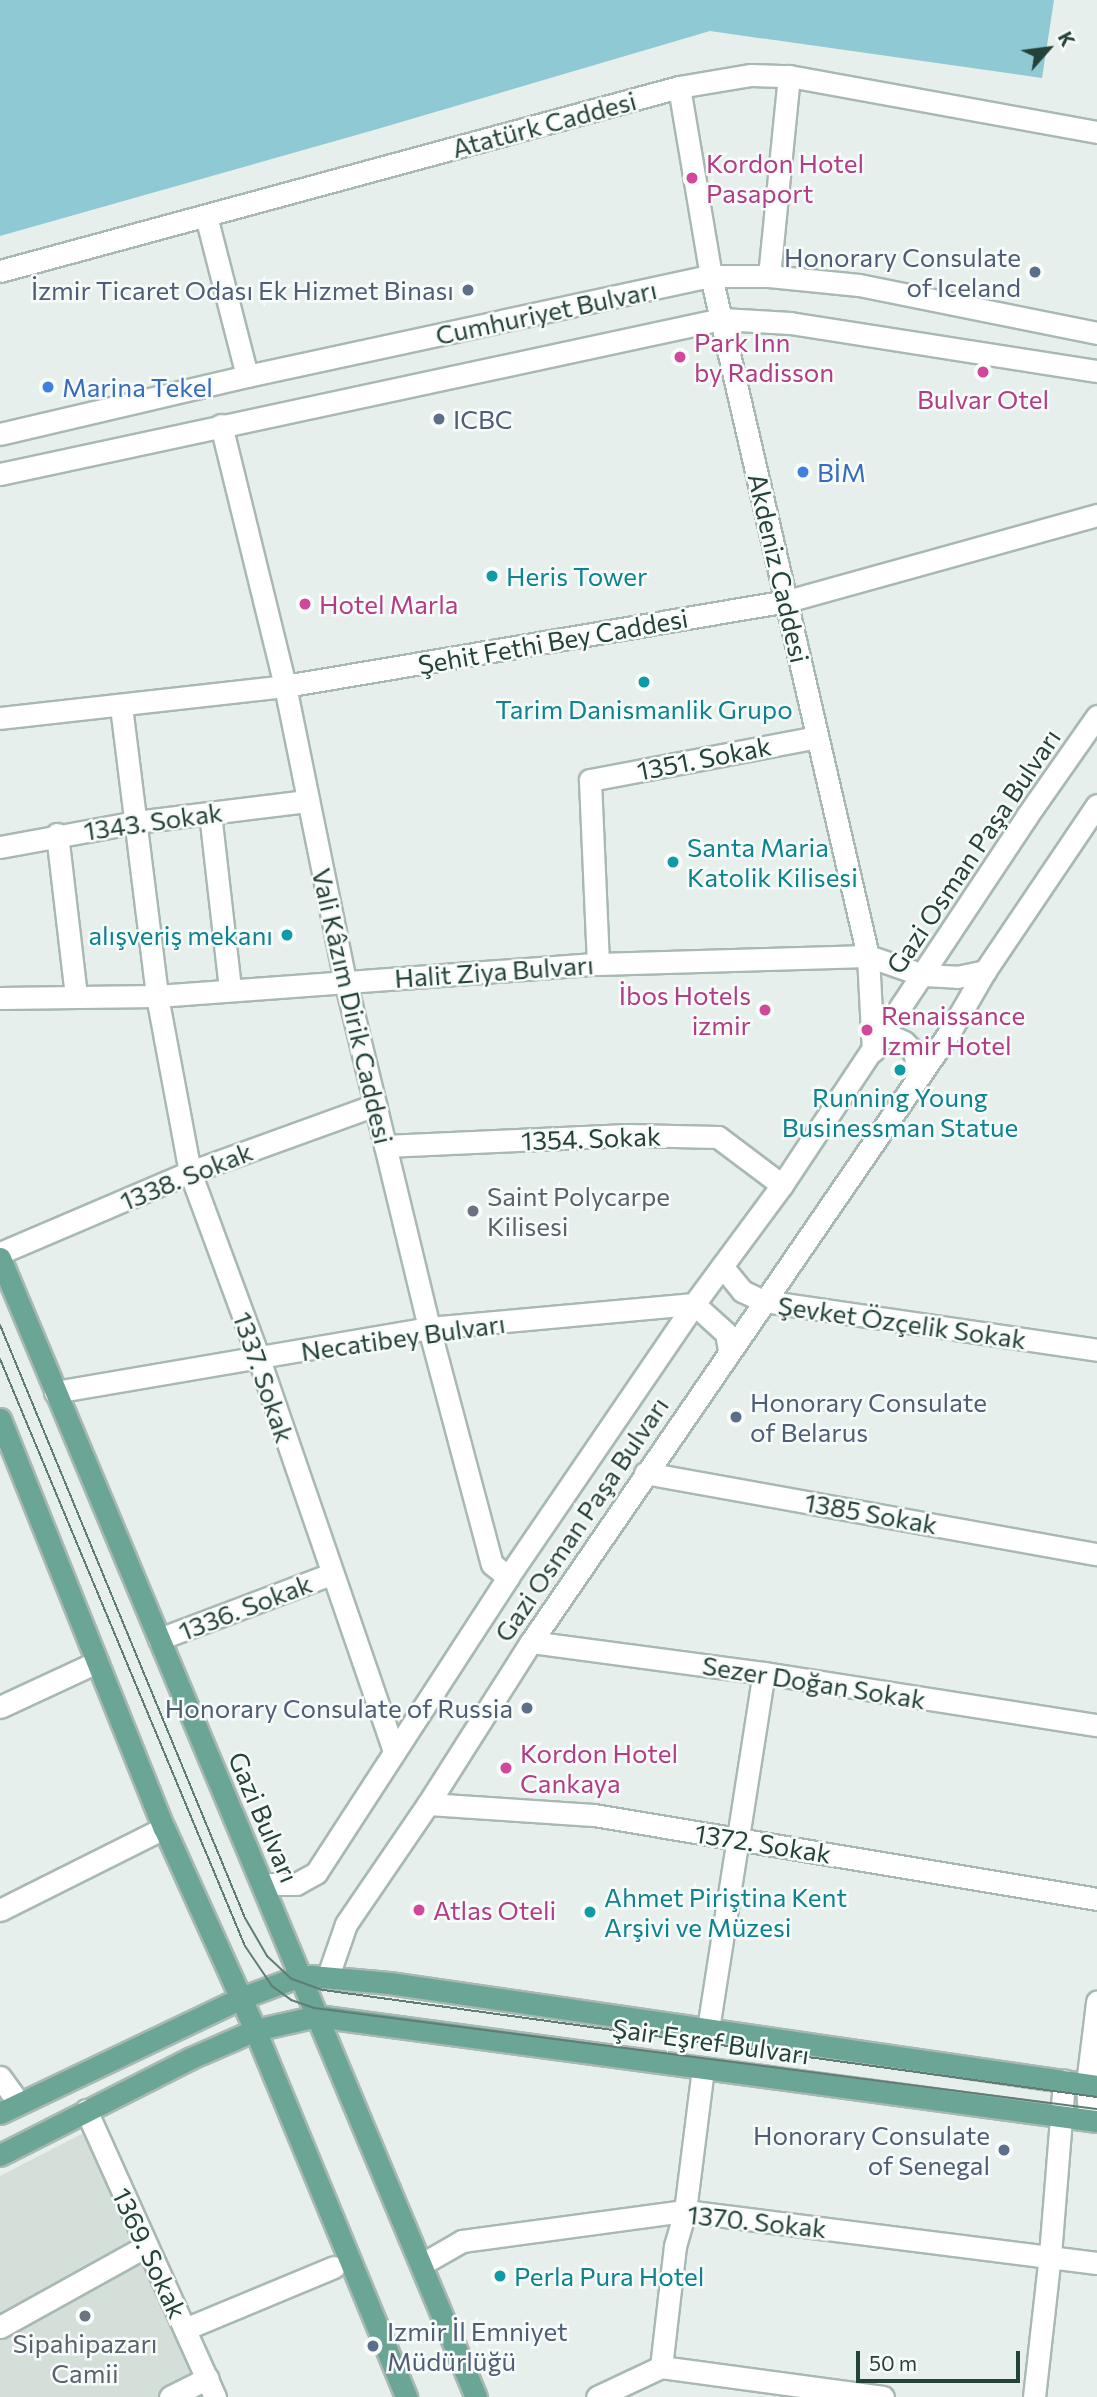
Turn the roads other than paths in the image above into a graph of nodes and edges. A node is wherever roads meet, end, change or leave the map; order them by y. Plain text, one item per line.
1 (789, 76) junction
2 (679, 87) junction
3 (1097, 132) edge
4 (206, 216) junction
5 (0, 271) edge
6 (711, 276) junction
7 (769, 276) junction
8 (722, 319) junction
9 (1097, 333) edge
10 (1097, 371) edge
11 (247, 376) junction
12 (221, 425) junction
13 (0, 434) edge
14 (0, 474) edge
15 (1097, 515) edge
16 (787, 601) junction
17 (285, 686) junction
18 (121, 706) junction
19 (1097, 716) edge
20 (0, 718) edge
21 (817, 737) junction
22 (307, 801) junction
23 (1097, 805) edge
24 (210, 813) junction
25 (136, 821) junction
26 (57, 834) junction
27 (0, 847) edge
28 (868, 957) junction
29 (598, 964) junction
30 (985, 971) junction
31 (923, 975) junction
32 (345, 980) junction
33 (230, 989) junction
34 (75, 995) junction
35 (157, 996) junction
36 (0, 998) edge
37 (878, 1044) junction
38 (919, 1076) junction
39 (375, 1105) junction
40 (385, 1146) junction
41 (190, 1172) junction
42 (782, 1185) junction
43 (0, 1253) edge
44 (0, 1258) edge
45 (722, 1266) junction
46 (762, 1301) junction
47 (694, 1304) junction
48 (429, 1328) junction
49 (729, 1350) junction
50 (1097, 1350) edge
51 (259, 1359) junction
52 (55, 1392) junction
53 (0, 1419) edge
54 (645, 1473) junction
55 (1097, 1554) edge
56 (331, 1574) junction
57 (508, 1577) junction
58 (159, 1639) junction
59 (531, 1642) junction
60 (97, 1662) junction
61 (764, 1672) junction
62 (0, 1707) edge
63 (1097, 1725) edge
64 (394, 1751) junction
65 (428, 1804) junction
66 (164, 1828) junction
67 (738, 1838) junction
68 (262, 1884) junction
69 (1097, 1899) edge
70 (0, 1910) edge
71 (327, 1976) junction
72 (301, 1978) junction
73 (241, 1998) junction
74 (1097, 2002) edge
75 (317, 2016) junction
76 (708, 2029) junction
77 (255, 2030) junction
78 (703, 2069) junction
79 (0, 2077) edge
80 (1064, 2081) junction
81 (1092, 2085) edge
82 (19, 2104) junction
83 (86, 2110) junction
84 (0, 2113) edge
85 (1063, 2115) junction
86 (1093, 2120) edge
87 (0, 2155) edge
88 (685, 2211) junction
89 (146, 2246) junction
90 (1051, 2255) junction
91 (1097, 2263) edge
92 (422, 2264) junction
93 (334, 2267) dead end
94 (0, 2327) edge
95 (185, 2329) junction
96 (661, 2367) junction
97 (211, 2388) edge
98 (170, 2397) edge
99 (406, 2397) edge
100 (476, 2397) edge
101 (597, 2397) edge
102 (883, 2397) edge
103 (1034, 2397) edge

1 - 2 street, Atatürk Caddesi
1 - 3 street, Atatürk Caddesi
1 - 7 street
2 - 4 street, Atatürk Caddesi
2 - 6 street, Akdeniz Caddesi
4 - 5 street, Atatürk Caddesi
4 - 11 street
6 - 7 street, Cumhuriyet Bulvarı
6 - 8 street, Akdeniz Caddesi
6 - 11 street, Cumhuriyet Bulvarı
7 - 9 street, Cumhuriyet Bulvarı
8 - 10 street, Cumhuriyet Bulvarı
8 - 12 street, Cumhuriyet Bulvarı
8 - 16 street, Akdeniz Caddesi
11 - 13 street, Cumhuriyet Bulvarı
12 - 14 street, Cumhuriyet Bulvarı
12 - 17 street, Vali Kâzım Dirik Caddesi
15 - 16 street, Şehit Fethi Bey Caddesi
16 - 17 street, Şehit Fethi Bey Caddesi
16 - 21 street, Akdeniz Caddesi
17 - 18 street, Şehit Fethi Bey Caddesi
17 - 22 street, Vali Kâzım Dirik Caddesi
18 - 20 street, Şehit Fethi Bey Caddesi
18 - 25 street, 1337. Sokak
19 - 31 street, Gazi Osman Paşa Bulvarı
21 - 28 street, Akdeniz Caddesi
21 - 29 street, 1351. Sokak
22 - 24 street, 1343. Sokak
22 - 32 street, Vali Kâzım Dirik Caddesi
23 - 30 street, Gazi Osman Paşa Bulvarı
24 - 25 street, 1343. Sokak
24 - 33 street
25 - 26 street, 1343. Sokak
25 - 35 street, 1337. Sokak
26 - 27 street, 1343. Sokak
26 - 34 street
28 - 29 street, Halit Ziya Bulvarı
28 - 31 street, Halit Ziya Bulvarı
28 - 37 street, Akdeniz Caddesi
29 - 32 street, Halit Ziya Bulvarı
30 - 31 street, Halit Ziya Bulvarı
30 - 38 street, Gazi Osman Paşa Bulvarı
31 - 37 street, Gazi Osman Paşa Bulvarı
32 - 33 street, Halit Ziya Bulvarı
32 - 39 street, Vali Kâzım Dirik Caddesi
33 - 35 street, Halit Ziya Bulvarı
34 - 35 street, Halit Ziya Bulvarı
34 - 36 street, Halit Ziya Bulvarı
35 - 41 street, 1337. Sokak
37 - 38 street
37 - 42 street, Gazi Osman Paşa Bulvarı
38 - 46 street, Gazi Osman Paşa Bulvarı
39 - 40 street, Vali Kâzım Dirik Caddesi
39 - 41 street, 1338. Sokak
40 - 42 street, 1354. Sokak
40 - 48 street, Vali Kâzım Dirik Caddesi
41 - 43 street, 1338. Sokak
41 - 51 street, 1337. Sokak
42 - 45 street, Gazi Osman Paşa Bulvarı
44 - 52 main road, Gazi Bulvarı
45 - 46 street, Şevket Özçelik Sokak
45 - 47 street, Gazi Osman Paşa Bulvarı
46 - 49 street, Gazi Osman Paşa Bulvarı
46 - 50 street, Şevket Özçelik Sokak
47 - 48 street, Necatibey Bulvarı
47 - 49 street
47 - 57 street, Gazi Osman Paşa Bulvarı
48 - 51 street, Necatibey Bulvarı
48 - 57 street, Vali Kâzım Dirik Caddesi
49 - 54 street, Gazi Osman Paşa Bulvarı
51 - 52 street, Necatibey Bulvarı
51 - 56 street, 1337. Sokak
52 - 58 main road, Gazi Bulvarı
53 - 60 main road
54 - 55 street, 1385 Sokak
54 - 59 street, Gazi Osman Paşa Bulvarı
56 - 58 street, 1336. Sokak
56 - 64 street, 1337. Sokak
57 - 64 street, Gazi Osman Paşa Bulvarı
58 - 68 main road, Gazi Bulvarı
59 - 61 street, Sezer Doğan Sokak
59 - 65 street, Gazi Osman Paşa Bulvarı
60 - 62 street
60 - 66 main road
61 - 63 street, Sezer Doğan Sokak
61 - 67 street
64 - 68 street, Gazi Osman Paşa Bulvarı
65 - 67 street, 1372. Sokak
65 - 71 street, Gazi Osman Paşa Bulvarı
66 - 70 street
66 - 73 main road
67 - 69 street, 1372. Sokak
67 - 76 street
68 - 72 main road, Gazi Bulvarı
71 - 72 main road
71 - 75 main road
71 - 76 main road
72 - 73 main road
72 - 75 main road, Gazi Bulvarı
73 - 77 main road
73 - 82 main road
74 - 81 street
75 - 77 main road
75 - 78 main road, Şair Eşref Bulvarı
75 - 92 main road, Gazi Bulvarı
76 - 80 main road
77 - 83 main road
77 - 99 main road
78 - 85 main road, Şair Eşref Bulvarı
78 - 88 street
79 - 82 street
80 - 81 main road
80 - 85 street
81 - 86 street
82 - 84 main road
83 - 87 main road
83 - 89 street, 1369. Sokak
85 - 86 main road, Şair Eşref Bulvarı
85 - 90 street
88 - 90 street, 1370. Sokak
88 - 92 street, 1370. Sokak
88 - 96 street
89 - 94 street
89 - 95 street, 1369. Sokak
90 - 91 street, 1370. Sokak
90 - 103 street
92 - 100 main road, Gazi Bulvarı
93 - 95 street
95 - 97 street, 1369. Sokak
96 - 101 street
96 - 102 street
97 - 98 street

